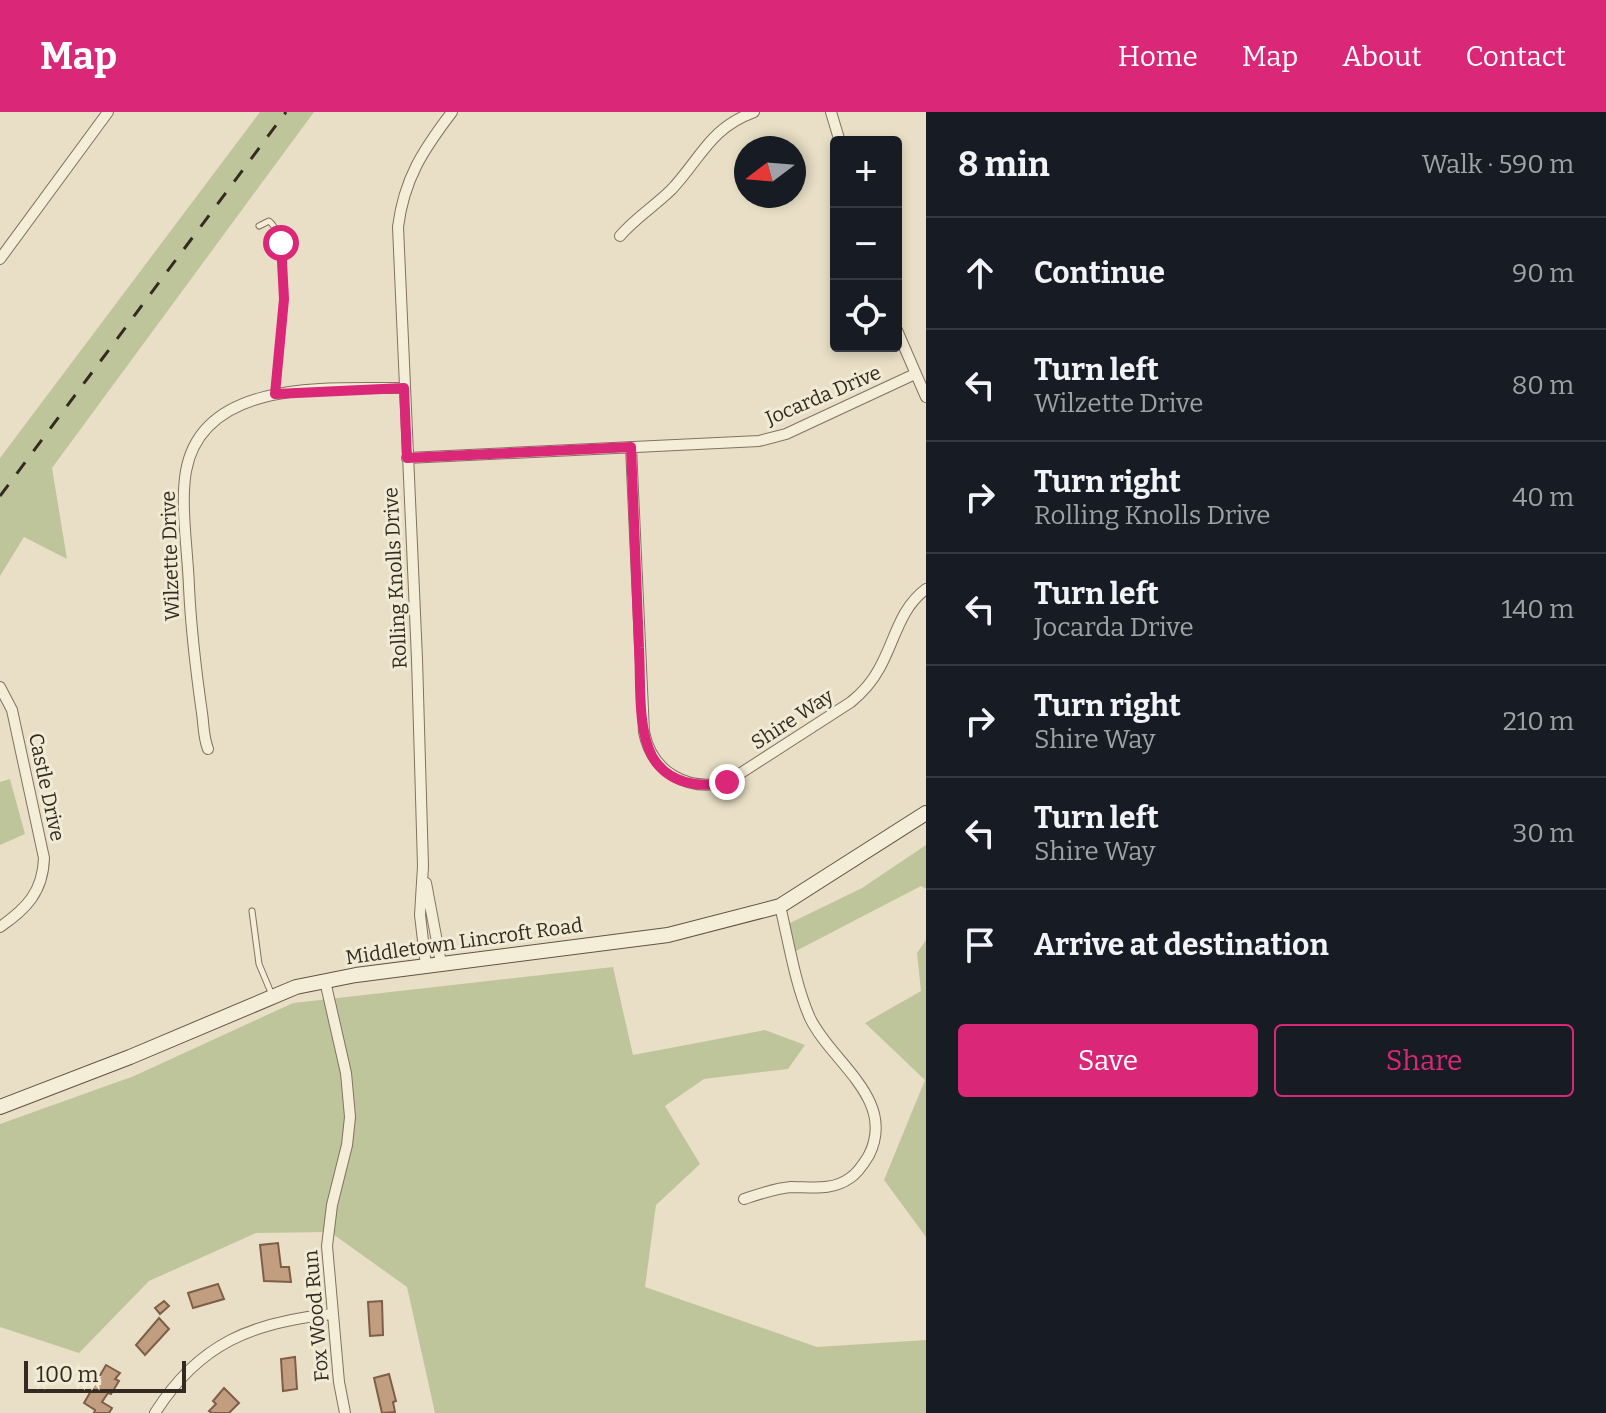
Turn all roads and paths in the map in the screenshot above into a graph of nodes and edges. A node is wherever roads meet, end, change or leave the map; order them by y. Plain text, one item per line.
1 (108, 112) edge
2 (452, 112) edge
3 (754, 112) edge
4 (831, 112) edge
5 (838, 136) edge
6 (259, 226) dead end
7 (620, 236) dead end
8 (0, 259) edge
9 (902, 343) edge
10 (915, 374) junction
11 (404, 388) junction
12 (275, 394) junction
13 (926, 397) edge
14 (631, 447) junction
15 (407, 458) junction
16 (926, 589) edge
17 (0, 687) edge
18 (208, 749) dead end
19 (926, 813) edge
20 (780, 906) junction
21 (252, 911) dead end
22 (0, 927) edge
23 (433, 964) junction
24 (325, 981) junction
25 (273, 996) junction
26 (0, 1107) edge
27 (744, 1199) dead end
28 (332, 1314) junction
29 (155, 1413) edge
30 (345, 1413) edge

1 - 8 street
2 - 11 street, Rolling Knolls Drive
3 - 7 street
4 - 5 street
6 - 12 lane
9 - 10 street
10 - 13 street
10 - 14 street, Jocarda Drive
11 - 12 street, Wilzette Drive
11 - 15 street, Rolling Knolls Drive
12 - 18 street, Wilzette Drive
14 - 15 street, Jocarda Drive
14 - 16 street, Shire Way
15 - 23 street, Rolling Knolls Drive
17 - 22 street, Castle Drive
19 - 20 main road, Middletown Lincroft Road
20 - 23 main road, Middletown Lincroft Road
20 - 27 street
21 - 25 lane
23 - 24 main road, Middletown Lincroft Road
24 - 25 main road, Middletown Lincroft Road
24 - 28 street, Fox Wood Run
25 - 26 main road, Middletown Lincroft Road
28 - 29 street
28 - 30 street, Fox Wood Run

